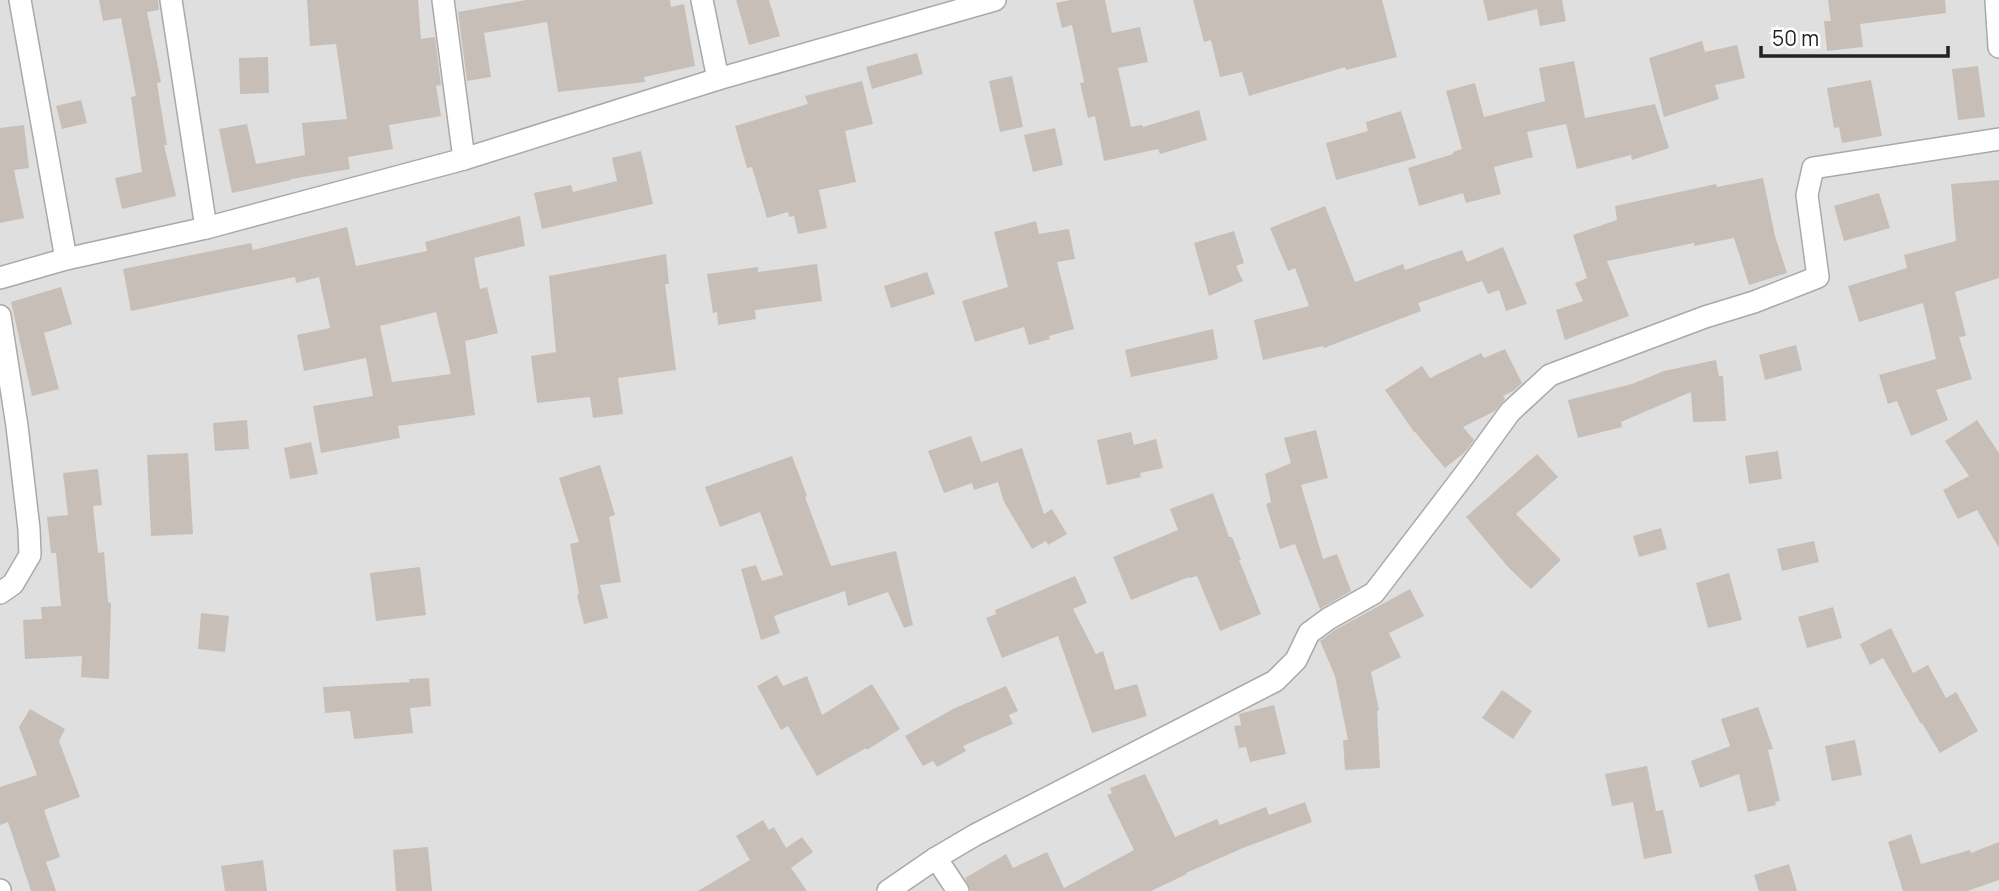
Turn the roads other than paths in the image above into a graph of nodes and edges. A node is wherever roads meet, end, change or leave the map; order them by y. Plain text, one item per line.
1 (20, 0) edge
2 (172, 0) edge
3 (443, 0) edge
4 (702, 0) edge
5 (995, 0) edge
6 (1996, 0) edge
7 (1999, 47) edge
8 (718, 79) junction
9 (1999, 139) edge
10 (464, 159) junction
11 (206, 228) junction
12 (66, 259) junction
13 (0, 278) edge
14 (0, 316) edge
15 (0, 593) edge
16 (936, 858) junction
17 (888, 891) edge
18 (958, 891) edge

1 - 12 street
2 - 11 street
3 - 10 street
4 - 8 street
5 - 8 street
6 - 7 street
8 - 10 street
9 - 16 street
10 - 11 street
11 - 12 street
12 - 13 street
14 - 15 street
16 - 17 street
16 - 18 street

